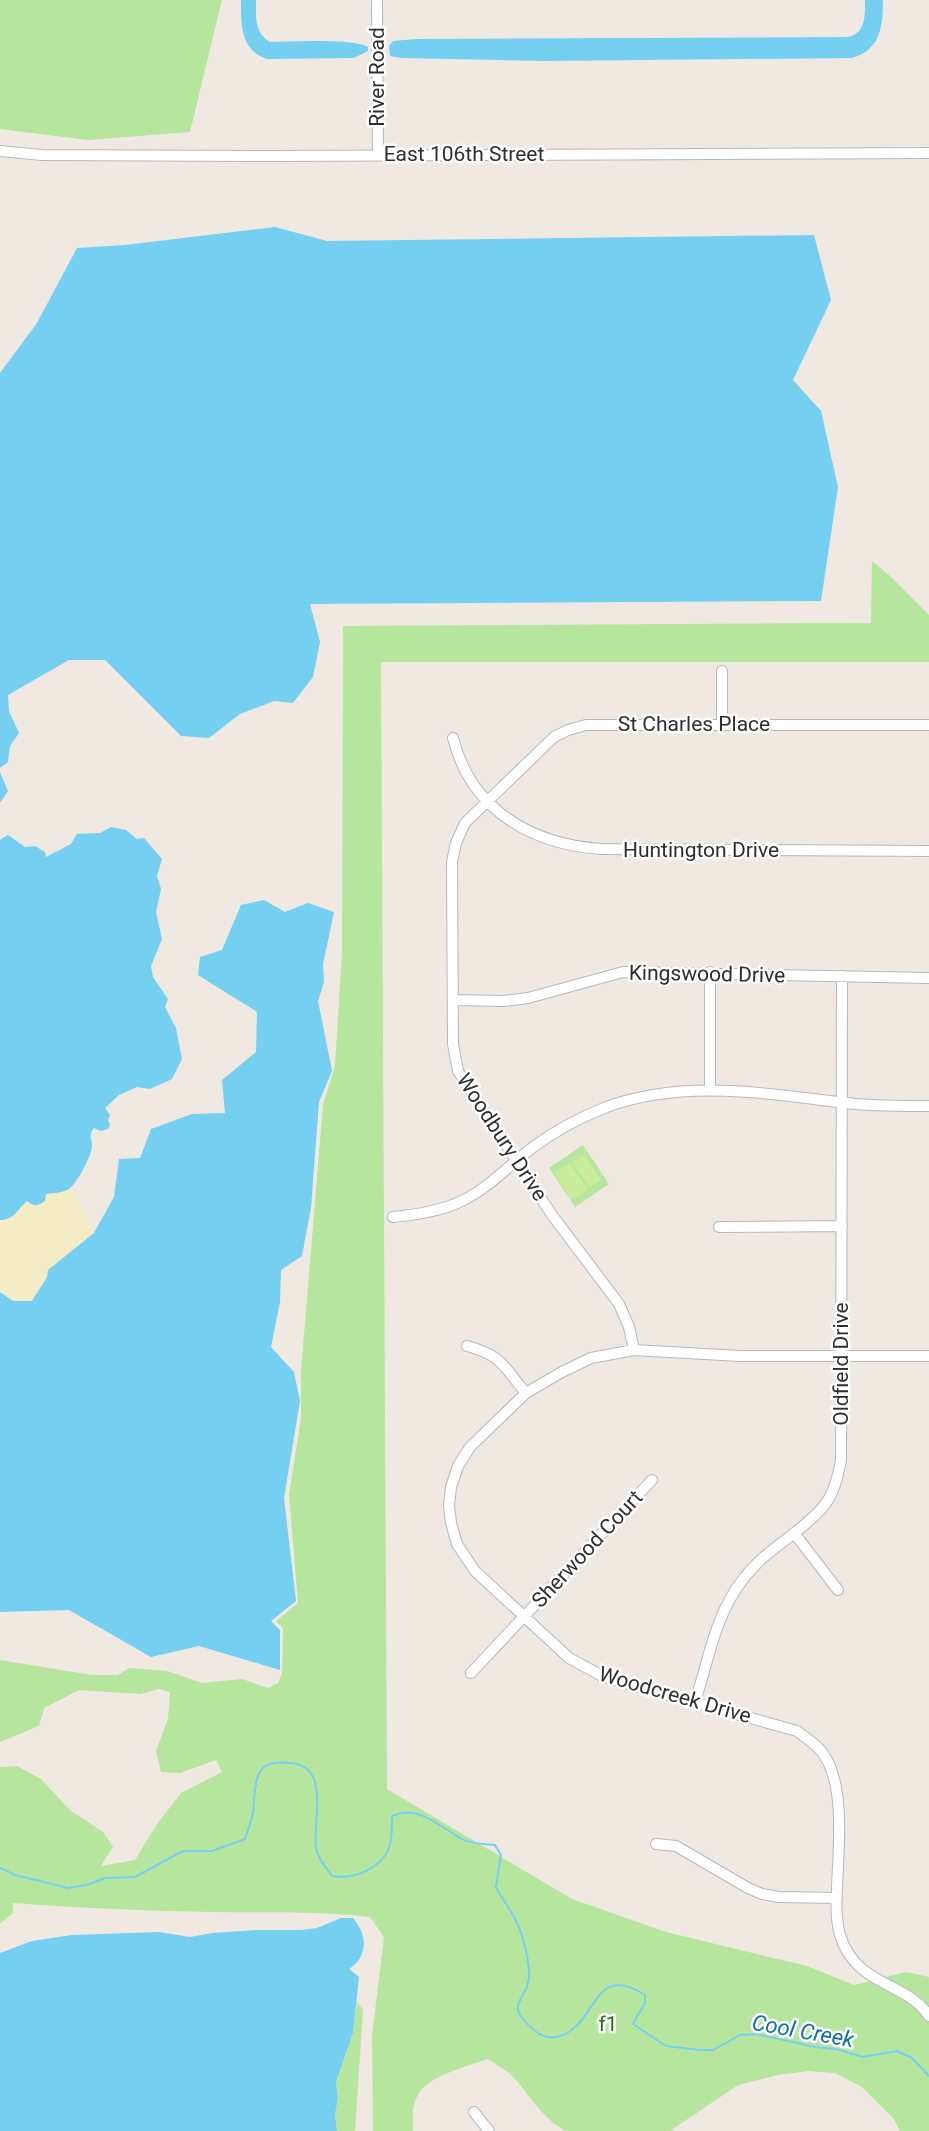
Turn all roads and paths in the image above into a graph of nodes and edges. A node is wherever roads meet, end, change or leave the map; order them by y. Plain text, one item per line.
1 (376, 0) edge
2 (0, 151) edge
3 (929, 153) edge
4 (378, 154) junction
5 (722, 671) dead end
6 (722, 724) junction
7 (929, 725) edge
8 (453, 738) dead end
9 (487, 800) junction
10 (929, 851) edge
11 (710, 972) junction
12 (842, 976) junction
13 (929, 978) edge
14 (453, 1000) junction
15 (710, 1090) junction
16 (841, 1102) junction
17 (929, 1106) edge
18 (516, 1161) junction
19 (393, 1217) dead end
20 (842, 1226) junction
21 (719, 1227) dead end
22 (467, 1346) dead end
23 (634, 1350) junction
24 (841, 1355) junction
25 (929, 1356) edge
26 (526, 1393) junction
27 (652, 1480) dead end
28 (794, 1533) junction
29 (838, 1590) dead end
30 (523, 1617) junction
31 (471, 1673) dead end
32 (695, 1702) junction
33 (656, 1844) dead end
34 (837, 1898) junction
35 (929, 2016) edge
36 (474, 2112) dead end
37 (489, 2131) edge

1 - 4 street, River Road
2 - 4 street, East 106th Street
3 - 4 street, East 106th Street
5 - 6 street
6 - 7 street, St Charles Place
6 - 9 street, St Charles Place
8 - 9 street, Huntington Drive
9 - 10 street, Huntington Drive
9 - 14 street, Woodbury Drive
11 - 12 street, Kingswood Drive
11 - 14 street, Kingswood Drive
11 - 15 street
12 - 13 street, Kingswood Drive
12 - 16 street, Oldfield Drive
14 - 18 street, Woodbury Drive
15 - 16 street
15 - 18 street
16 - 17 street
16 - 20 street, Oldfield Drive
18 - 19 street
18 - 23 street, Woodbury Drive
20 - 21 street
20 - 24 street, Oldfield Drive
22 - 26 street
23 - 24 street, Woodcreek Drive
23 - 26 street, Woodcreek Drive
24 - 25 street, Woodcreek Drive
24 - 28 street, Oldfield Drive
26 - 30 street, Woodcreek Drive
27 - 30 street, Sherwood Court
28 - 29 street
28 - 32 street, Oldfield Drive
30 - 31 street, Sherwood Court
30 - 32 street, Woodcreek Drive
32 - 34 street, Woodcreek Drive
33 - 34 street
34 - 35 street, Woodcreek Drive
36 - 37 street

